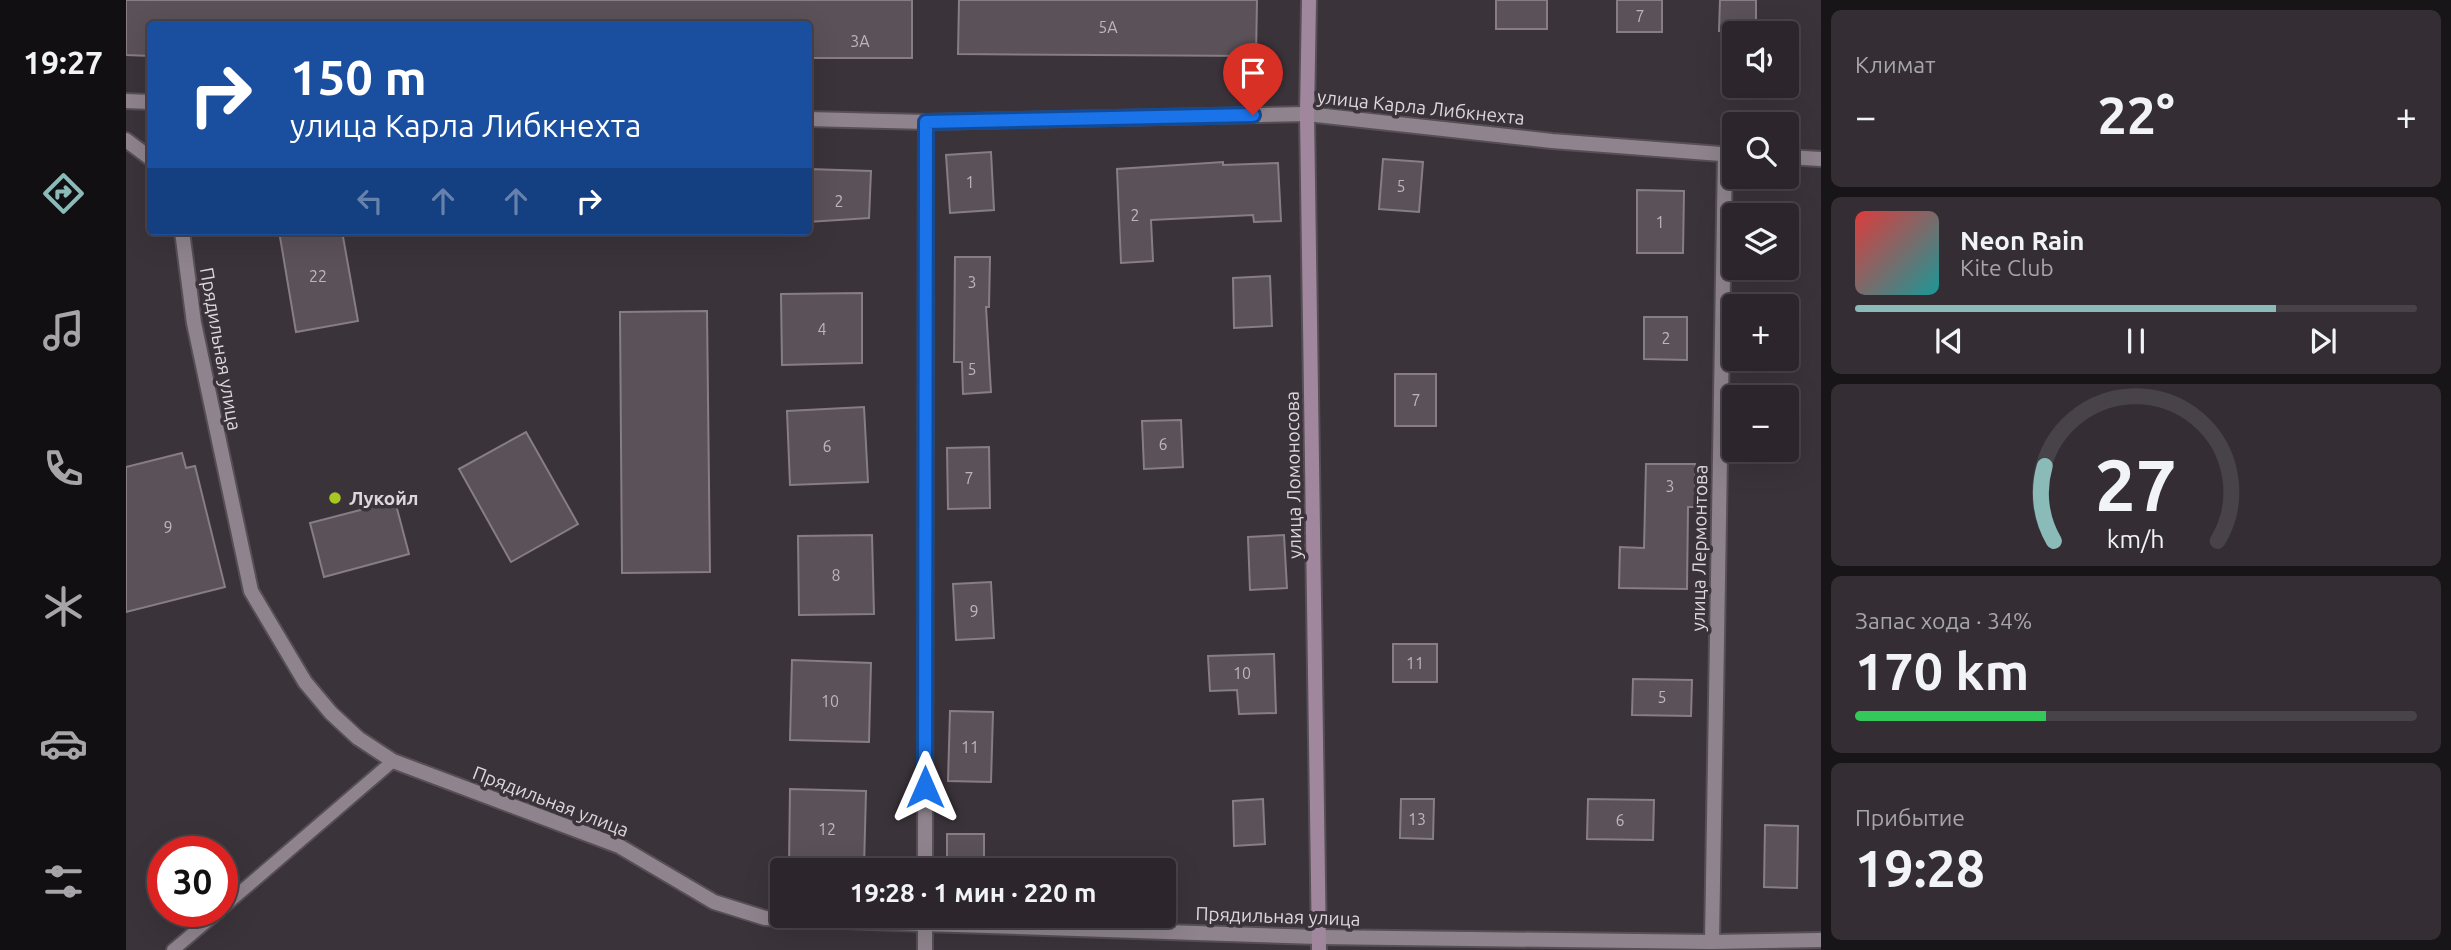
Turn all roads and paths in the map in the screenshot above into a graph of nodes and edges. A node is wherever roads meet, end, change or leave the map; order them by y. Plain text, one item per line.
1 (1309, 0) edge
2 (126, 101) edge
3 (147, 102) edge
4 (1307, 114) junction
5 (812, 119) edge
6 (926, 122) junction
7 (126, 140) edge
8 (1722, 153) edge
9 (147, 156) edge
10 (1799, 158) edge
11 (1821, 159) edge
12 (1729, 189) edge
13 (183, 235) edge
14 (393, 761) junction
15 (925, 858) edge
16 (238, 894) edge
17 (770, 918) edge
18 (200, 927) edge
19 (925, 928) edge
20 (1073, 928) edge
21 (1821, 940) edge
22 (1712, 942) junction
23 (1319, 943) edge
24 (173, 950) edge
25 (925, 950) edge

1 - 4 main road, улица Ломоносова
2 - 3 street
4 - 6 street, улица Карла Либкнехта
4 - 8 street, улица Карла Либкнехта
4 - 23 main road, улица Ломоносова
5 - 6 street, улица Карла Либкнехта
6 - 15 street
7 - 9 street
10 - 11 street
12 - 22 street, улица Лермонтова
13 - 14 street, Прядильная улица
14 - 16 lane
14 - 17 street, Прядильная улица
18 - 24 lane
19 - 25 street
20 - 23 street, Прядильная улица
21 - 22 street, Прядильная улица
22 - 23 street, Прядильная улица

